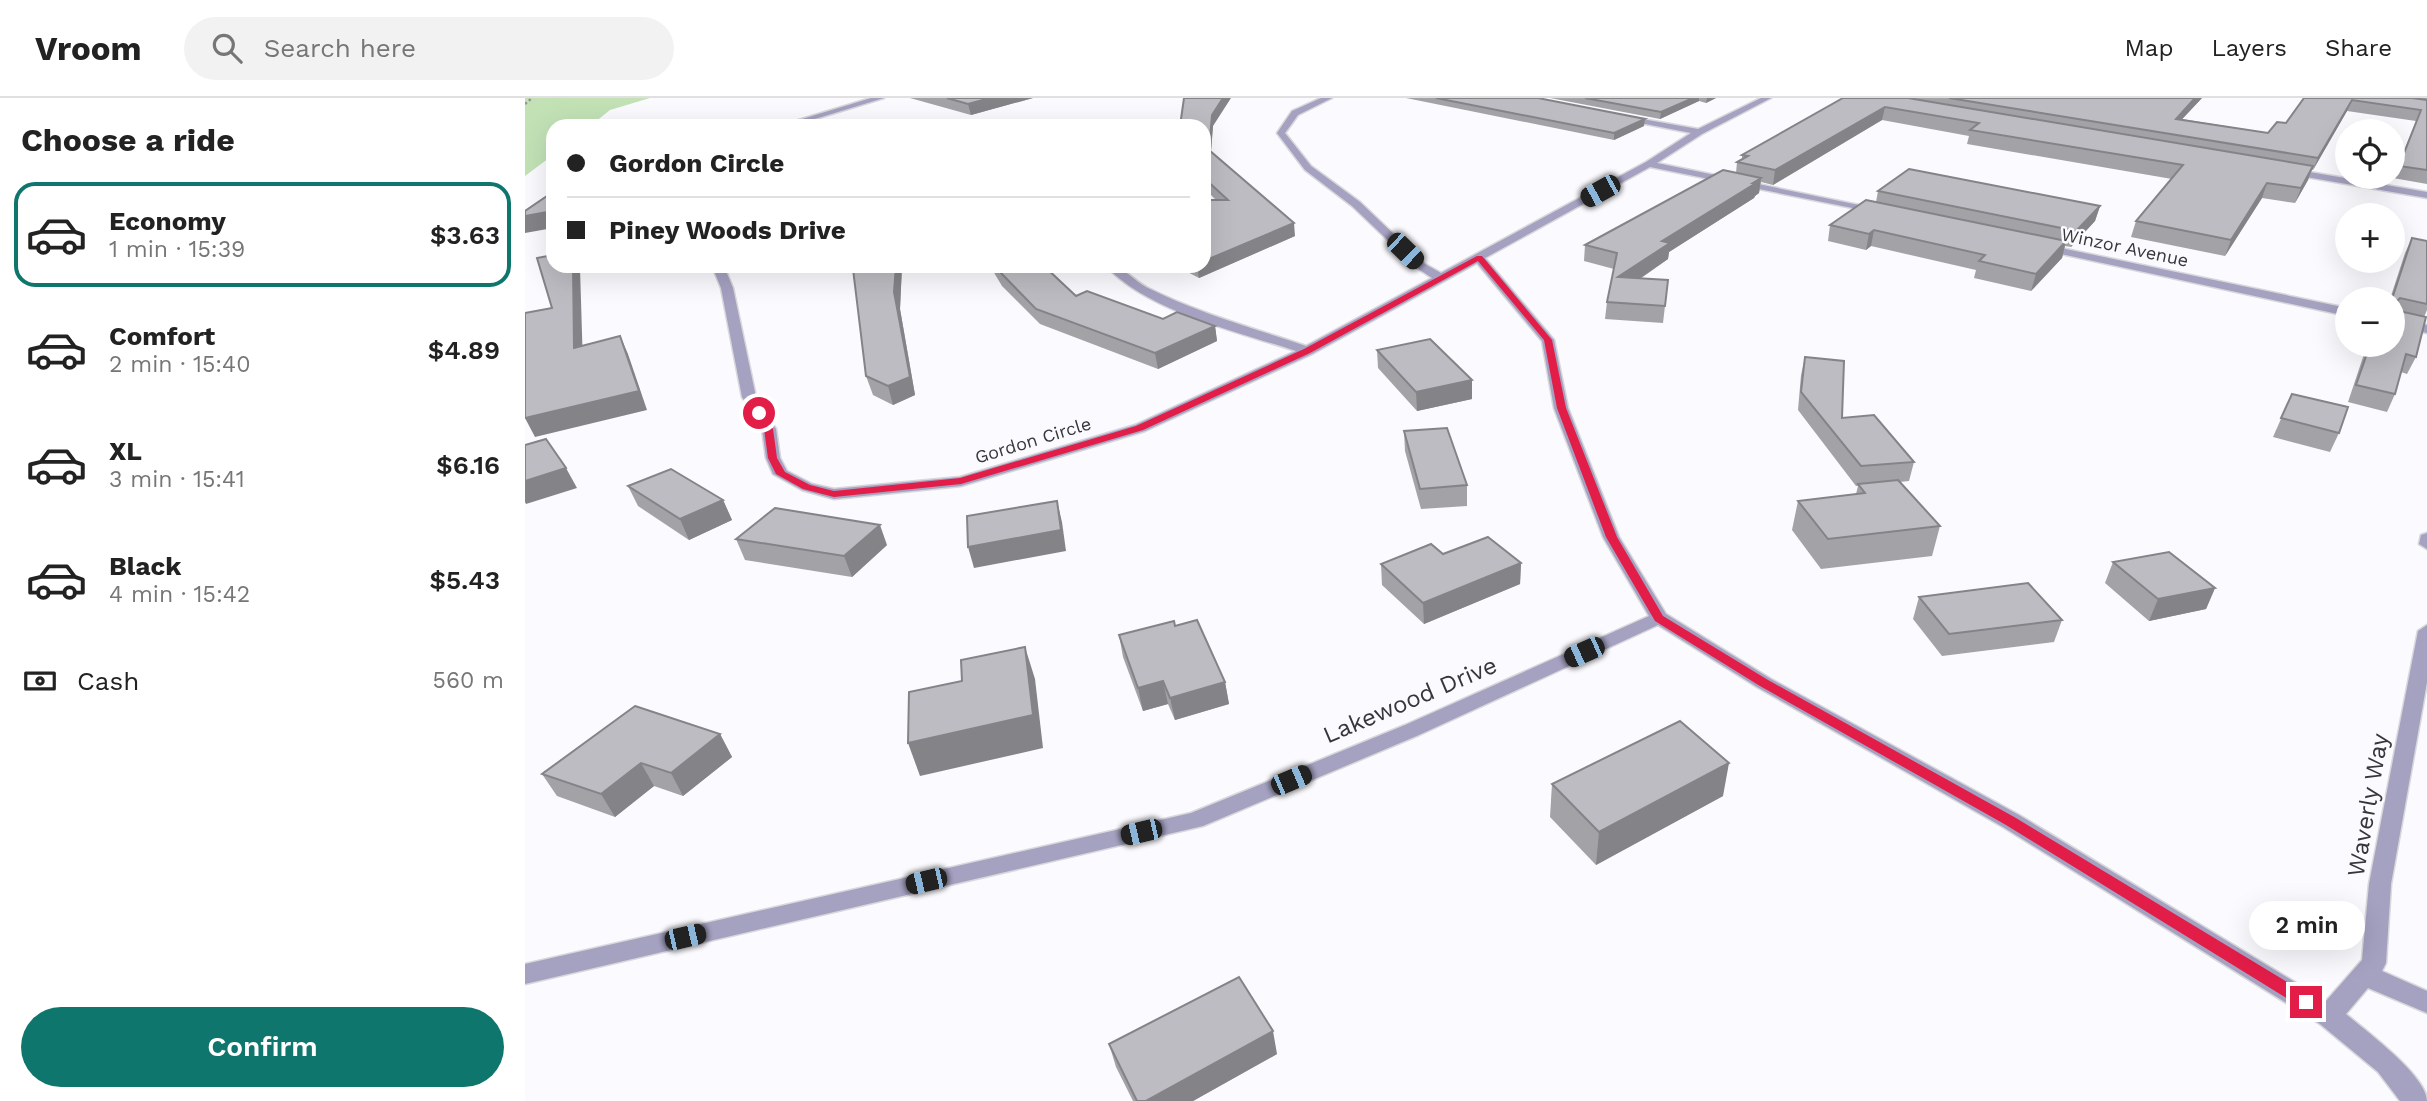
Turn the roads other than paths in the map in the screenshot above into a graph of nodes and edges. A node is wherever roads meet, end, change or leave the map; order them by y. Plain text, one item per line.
1 (880, 98) edge
2 (1328, 98) edge
3 (1767, 98) edge
4 (1606, 114) edge
5 (807, 119) edge
6 (1699, 132) junction
7 (1649, 164) junction
8 (2276, 170) edge
9 (2427, 195) edge
10 (1895, 216) edge
11 (2032, 245) edge
12 (1479, 258) junction
13 (720, 273) edge
14 (1121, 273) edge
15 (1440, 278) junction
16 (2335, 309) edge
17 (2405, 324) edge
18 (2427, 329) edge
19 (1307, 351) junction
20 (1659, 618) junction
21 (2427, 631) edge
22 (525, 974) edge
23 (2365, 975) junction
24 (2427, 1002) edge
25 (2329, 1016) junction
26 (2417, 1101) edge

1 - 5 street
2 - 15 street
3 - 6 street, Gordon Circle
4 - 6 street
6 - 7 street, Gordon Circle
7 - 10 street
7 - 12 street, Gordon Circle
8 - 9 street
11 - 16 street, Winzor Avenue
12 - 15 street, Gordon Circle
12 - 20 street
13 - 19 street, Gordon Circle
14 - 19 street
15 - 19 street, Gordon Circle
17 - 18 street
20 - 22 street, Lakewood Drive
20 - 25 street
21 - 23 street, Waverly Way
23 - 24 street
23 - 25 street, Waverly Way
25 - 26 street

